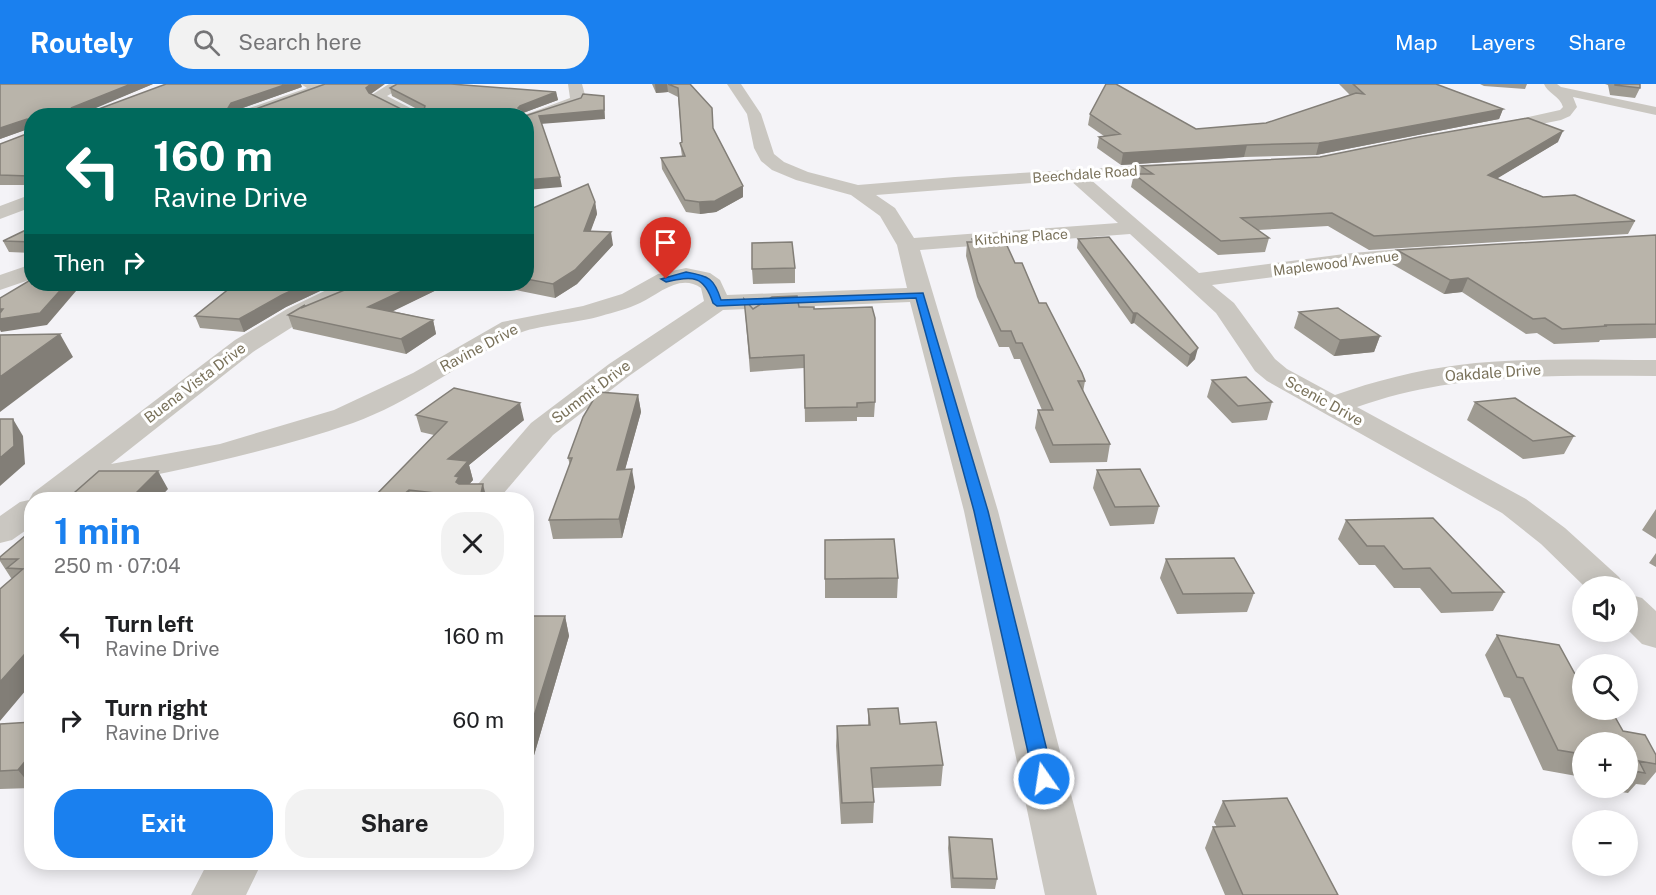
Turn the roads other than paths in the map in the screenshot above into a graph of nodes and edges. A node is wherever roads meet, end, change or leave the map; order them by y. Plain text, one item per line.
1 (308, 84) edge
2 (401, 84) edge
3 (575, 84) edge
4 (734, 84) edge
5 (327, 85) edge
6 (1553, 87) edge
7 (262, 108) edge
8 (402, 108) edge
9 (1656, 111) edge
10 (534, 115) edge
11 (1479, 131) edge
12 (1199, 167) edge
13 (1075, 175) junction
14 (858, 191) junction
15 (24, 203) edge
16 (0, 213) edge
17 (1135, 228) junction
18 (908, 245) junction
19 (1462, 251) edge
20 (24, 274) edge
21 (1196, 280) junction
22 (0, 283) edge
23 (342, 291) edge
24 (920, 295) junction
25 (717, 303) junction
26 (1656, 368) edge
27 (1333, 406) junction
28 (68, 482) junction
29 (55, 492) edge
30 (487, 492) edge
31 (24, 515) edge
32 (0, 532) edge
33 (1595, 576) edge
34 (1638, 617) edge
35 (1656, 634) edge
36 (232, 870) edge
37 (217, 895) edge
38 (1071, 895) edge

1 - 5 street
2 - 8 street
3 - 10 street
4 - 14 street
5 - 7 street
6 - 9 street
6 - 11 street
12 - 13 street, Beechdale Road
13 - 14 street, Beechdale Road
13 - 17 street, Scenic Drive
14 - 18 street
15 - 16 street
17 - 18 street, Kitching Place
17 - 21 street, Scenic Drive
18 - 24 street
19 - 21 street, Maplewood Avenue
20 - 22 street
21 - 27 street, Scenic Drive
23 - 28 street, Buena Vista Drive
24 - 25 street
24 - 38 street
25 - 28 street, Ravine Drive
25 - 30 street, Summit Drive
26 - 27 street, Oakdale Drive
27 - 33 street, Scenic Drive
28 - 29 street, Buena Vista Drive
31 - 32 street
34 - 35 street
36 - 37 street

